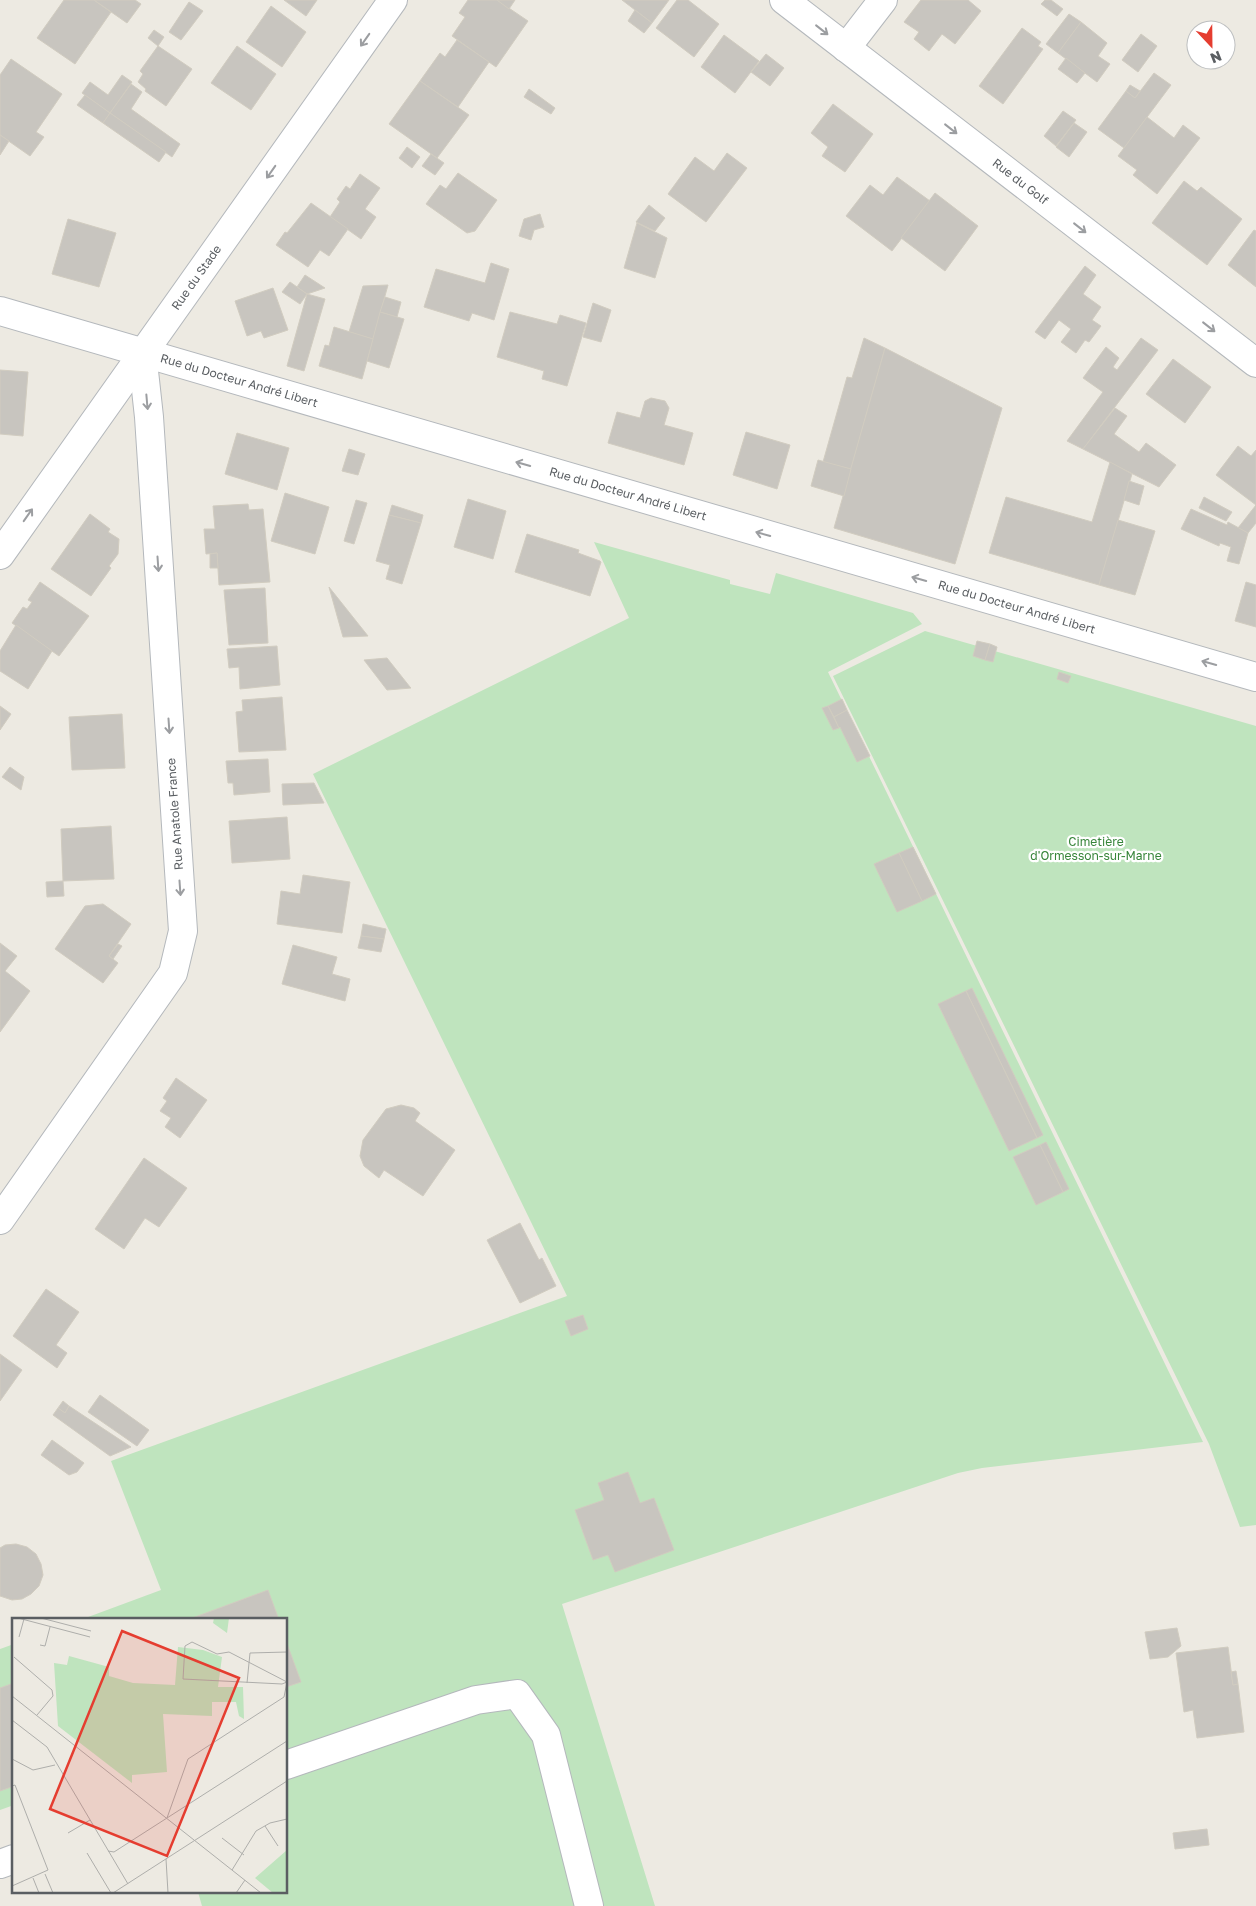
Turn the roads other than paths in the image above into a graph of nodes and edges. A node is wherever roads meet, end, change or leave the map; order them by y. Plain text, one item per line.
1 (393, 0) edge
2 (784, 0) edge
3 (883, 0) edge
4 (846, 48) junction
5 (0, 311) edge
6 (142, 353) junction
7 (1256, 363) edge
8 (0, 555) edge
9 (1256, 677) edge
10 (0, 1220) edge
11 (288, 1764) edge
12 (12, 1860) edge
13 (0, 1864) edge
14 (589, 1906) edge

1 -> 6 street, Rue du Stade
2 -> 4 street, Rue du Golf
3 - 4 street
4 -> 7 street, Rue du Golf
5 - 6 street, Rue du Docteur André Libert
8 -> 6 street, Rue du Stade
9 -> 6 street, Rue du Docteur André Libert
6 -> 10 street, Rue Anatole France
11 - 14 street
12 - 13 street

